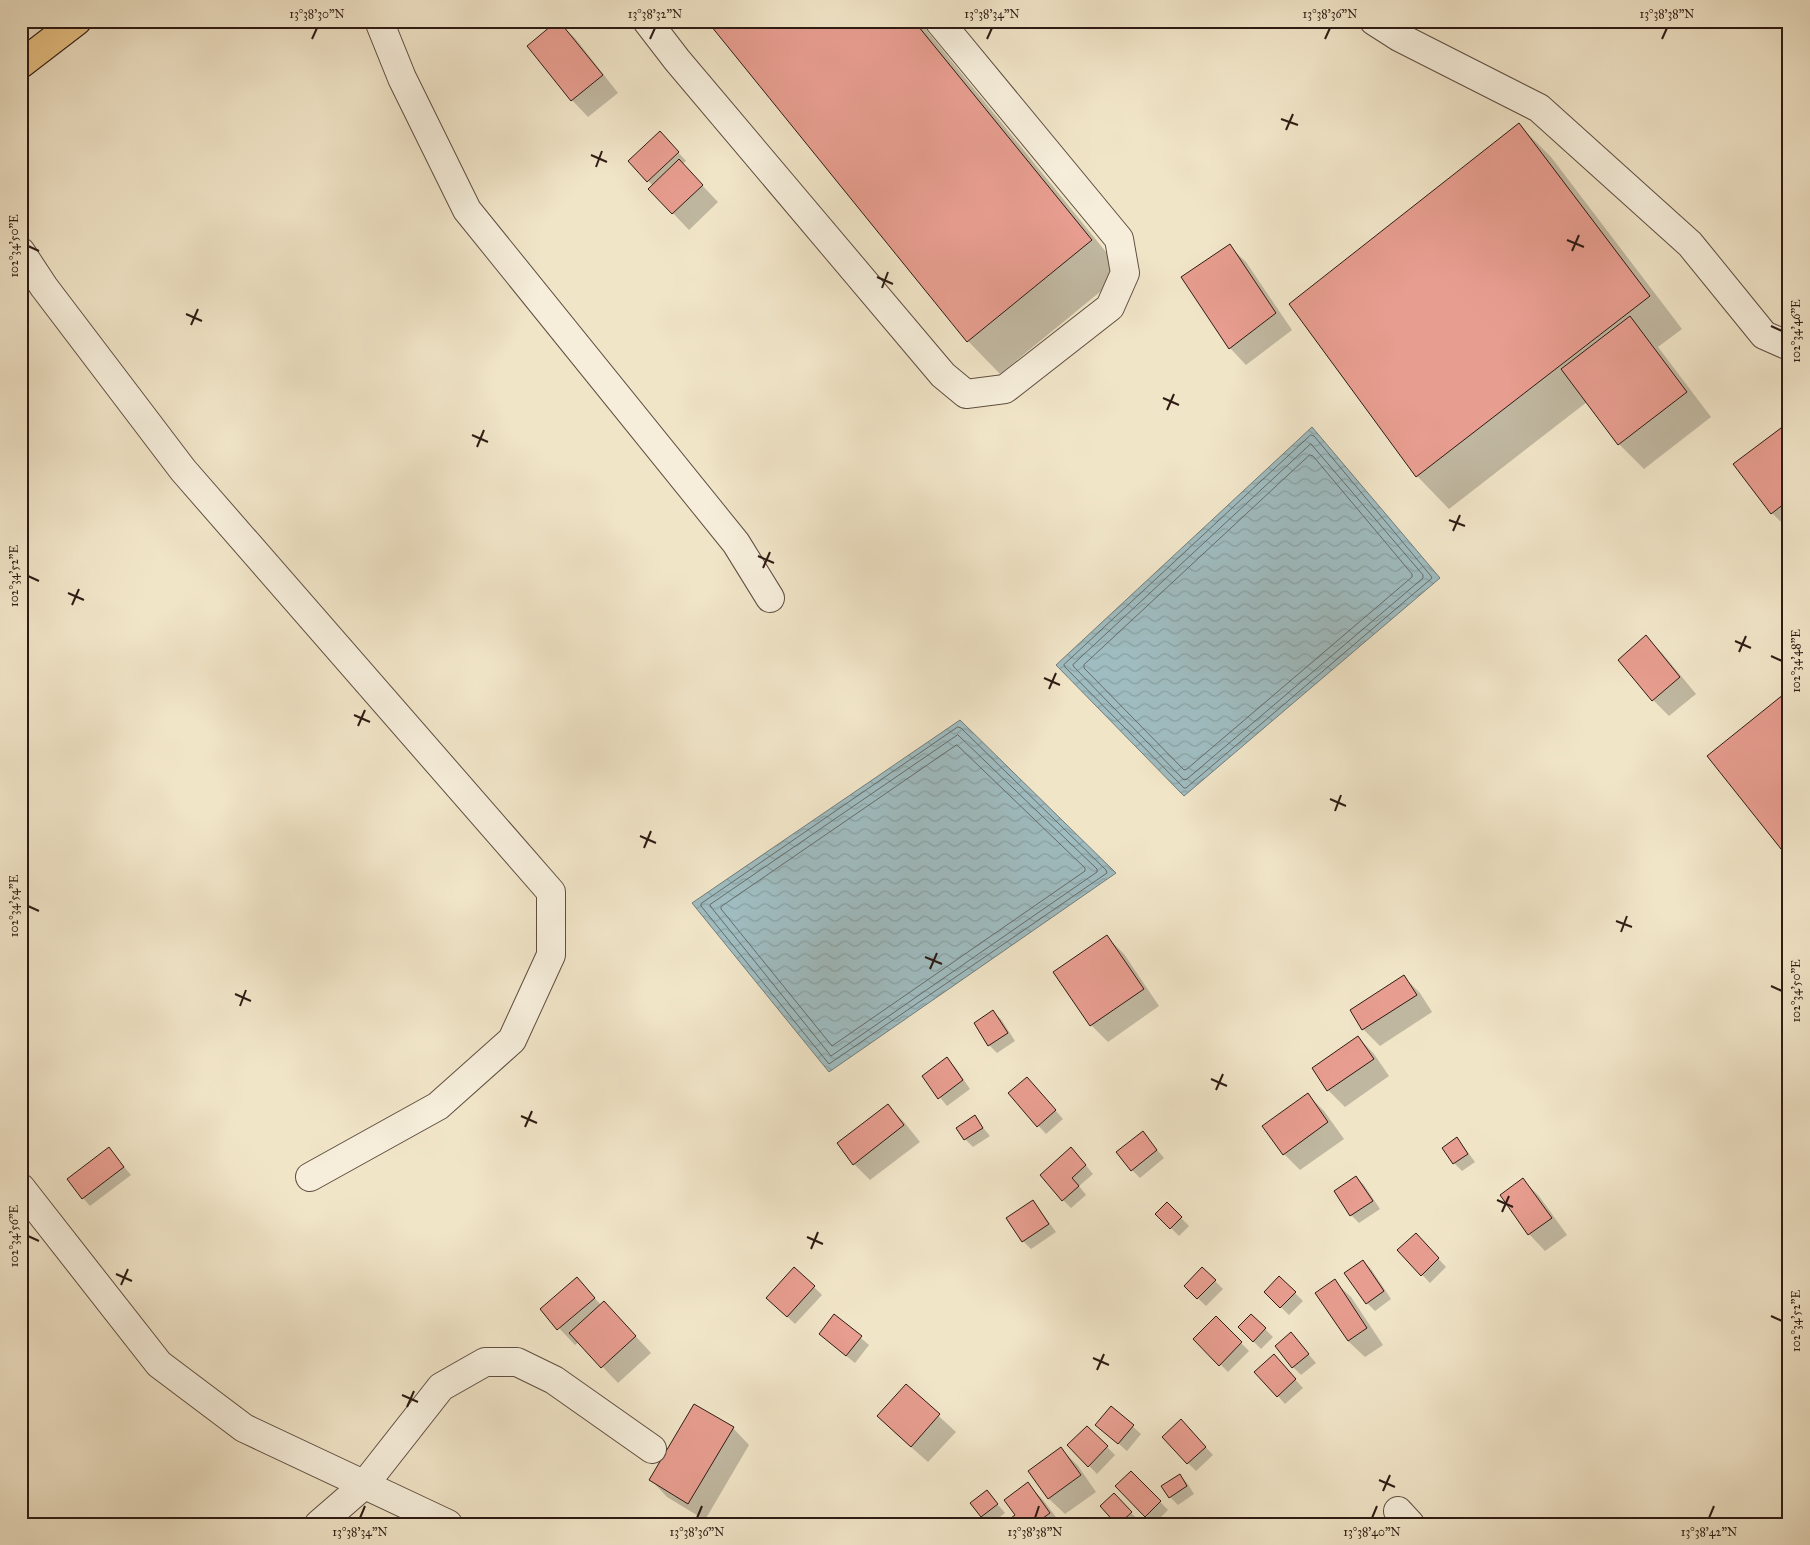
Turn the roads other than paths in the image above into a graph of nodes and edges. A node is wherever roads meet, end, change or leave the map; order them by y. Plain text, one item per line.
1 (77, 21) edge
2 (380, 21) edge
3 (647, 21) edge
4 (939, 21) edge
5 (1374, 21) edge
6 (21, 64) edge
7 (21, 252) edge
8 (1789, 346) edge
9 (770, 598) dead end
10 (310, 1177) dead end
11 (21, 1188) edge
12 (652, 1449) dead end
13 (364, 1486) junction
14 (319, 1524) edge
15 (448, 1524) edge

1 - 6 highway
2 - 9 street
3 - 4 street
5 - 8 street
7 - 10 street
11 - 13 street
12 - 13 street
13 - 14 street
13 - 15 street

